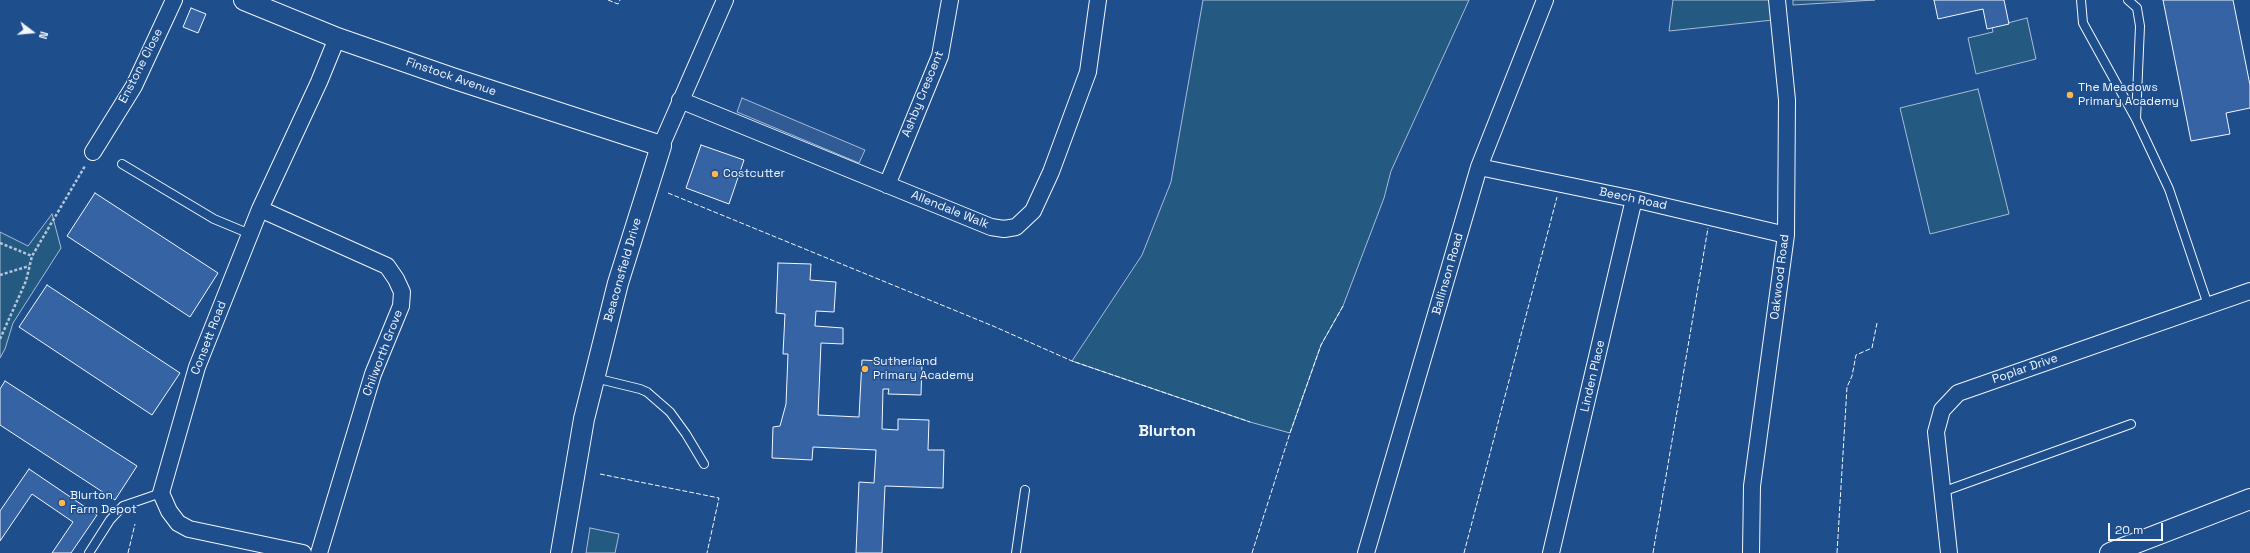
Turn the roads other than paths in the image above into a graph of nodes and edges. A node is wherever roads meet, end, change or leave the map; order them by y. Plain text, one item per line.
1 (174, 0) edge
2 (244, 0) edge
3 (725, 0) edge
4 (950, 0) edge
5 (1098, 0) edge
6 (1545, 0) edge
7 (1777, 0) edge
8 (2081, 0) edge
9 (2128, 0) edge
10 (274, 6) edge
11 (337, 38) junction
12 (680, 100) junction
13 (2136, 119) junction
14 (661, 146) junction
15 (94, 152) road end
16 (122, 164) dead end
17 (1479, 167) junction
18 (887, 185) junction
19 (1634, 199) junction
20 (260, 209) junction
21 (250, 234) junction
22 (1786, 235) junction
23 (2250, 291) edge
24 (2208, 305) junction
25 (594, 378) junction
26 (2131, 424) dead end
27 (704, 464) dead end
28 (1025, 490) dead end
29 (161, 492) junction
30 (1942, 492) junction
31 (2250, 500) edge
32 (89, 553) edge
33 (302, 553) edge
34 (319, 553) edge
35 (561, 553) edge
36 (1016, 553) edge
37 (1366, 553) edge
38 (1552, 553) edge
39 (1751, 553) edge
40 (1949, 553) edge
41 (2110, 553) edge

1 - 15 street, Enstone Close
2 - 10 street, Finstock Avenue
3 - 12 street, Beaconsfield Drive
4 - 18 street, Ashby Crescent
5 - 18 street, Allendale Walk
6 - 17 street, Ballinson Road
7 - 22 street, Oakwood Road
8 - 13 lane
9 - 13 lane
10 - 11 street, Finstock Avenue
11 - 14 street, Finstock Avenue
11 - 20 street, Consett Road
12 - 14 street, Beaconsfield Drive
12 - 18 street, Allendale Walk
13 - 24 lane
14 - 25 street, Beaconsfield Drive
16 - 21 lane
17 - 19 street, Beech Road
17 - 37 street, Ballinson Road
19 - 22 street, Beech Road
19 - 38 street, Linden Place
20 - 21 street, Consett Road
20 - 34 street, Chilworth Grove
21 - 29 street, Consett Road
22 - 39 street, Oakwood Road
23 - 24 street, Poplar Drive
24 - 30 street, Poplar Drive
25 - 27 lane
25 - 35 street, Beaconsfield Drive
26 - 30 lane
28 - 36 lane
29 - 32 lane
29 - 33 street
30 - 40 street, Poplar Drive
31 - 41 street

